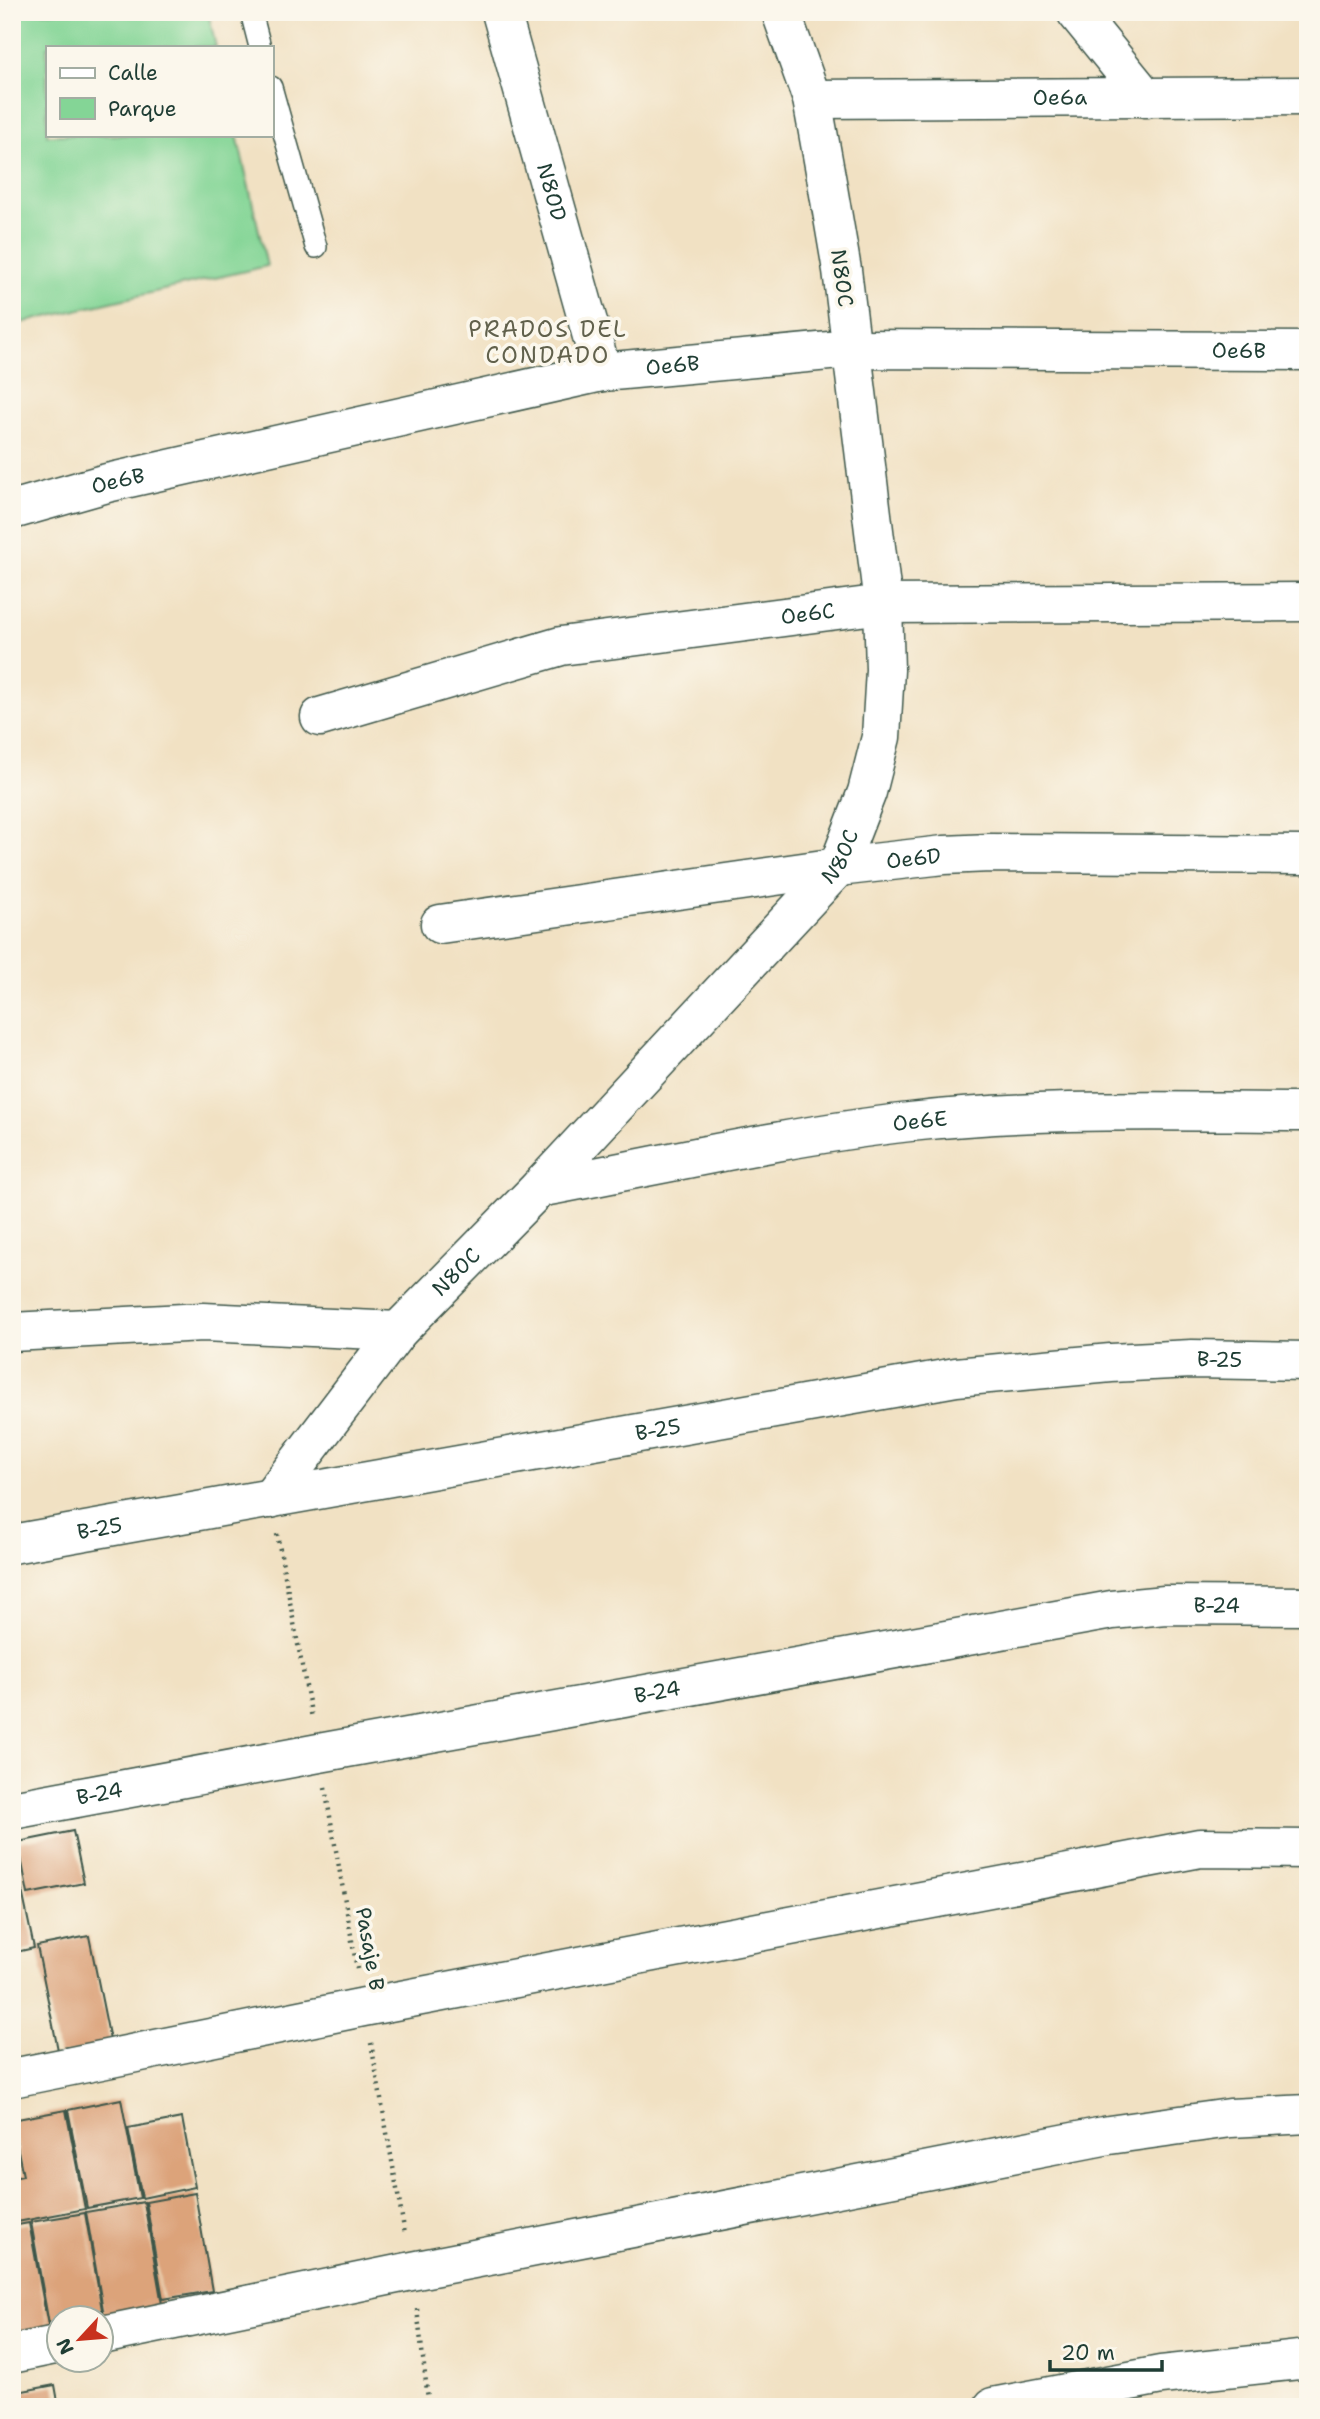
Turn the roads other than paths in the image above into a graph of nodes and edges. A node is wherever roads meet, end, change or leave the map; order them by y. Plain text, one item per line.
1 (251, 12) edge
2 (501, 12) edge
3 (781, 12) edge
4 (1076, 12) edge
5 (260, 46) edge
6 (273, 94) edge
7 (1308, 96) edge
8 (1146, 98) junction
9 (812, 99) junction
10 (316, 247) dead end
11 (851, 349) junction
12 (1308, 351) edge
13 (602, 372) junction
14 (12, 510) edge
15 (1308, 603) edge
16 (883, 604) junction
17 (320, 717) dead end
18 (1308, 855) edge
19 (838, 867) junction
20 (440, 924) dead end
21 (1308, 1112) edge
22 (539, 1188) junction
23 (398, 1331) junction
24 (12, 1332) edge
25 (1308, 1361) edge
26 (270, 1499) junction
27 (12, 1544) edge
28 (1308, 1606) edge
29 (12, 1810) edge
30 (1308, 1849) edge
31 (12, 2078) edge
32 (1308, 2114) edge
33 (116, 2332) edge
34 (46, 2347) edge
35 (12, 2354) edge
36 (1308, 2359) edge
37 (993, 2407) edge

1 - 5 lane
2 - 13 street, N80D
3 - 9 street, N80C
4 - 8 street
6 - 10 lane
7 - 8 street, Oe6a
8 - 9 street, Oe6a
9 - 11 street, N80C
11 - 12 street, Oe6B
11 - 13 street, Oe6B
11 - 16 street, N80C
13 - 14 street, Oe6B
15 - 16 street, Oe6C
16 - 17 street, Oe6C
16 - 19 street, N80C
18 - 19 street, Oe6D
19 - 20 street, Oe6D
19 - 22 street, N80C
21 - 22 street, Oe6E
22 - 23 street, N80C
23 - 24 street
23 - 26 street, N80C
25 - 26 street, B-25
26 - 27 street, B-25
28 - 29 street, B-24
30 - 31 street
32 - 33 street
34 - 35 street
36 - 37 street

